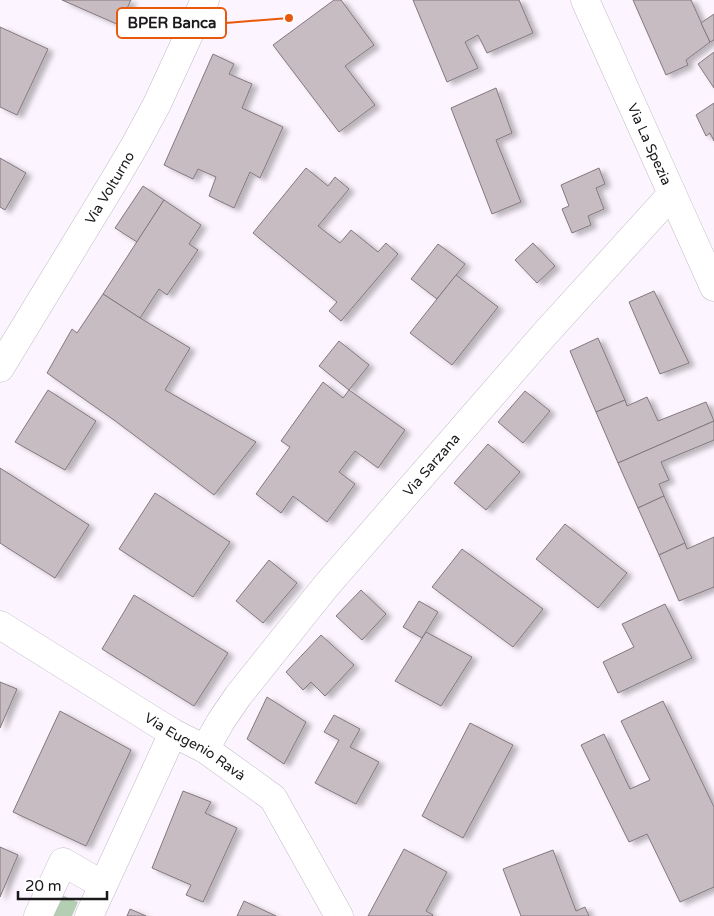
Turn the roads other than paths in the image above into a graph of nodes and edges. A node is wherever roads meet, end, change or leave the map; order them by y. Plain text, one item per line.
1 (205, 0) edge
2 (585, 0) edge
3 (672, 194) junction
4 (714, 287) edge
5 (0, 368) edge
6 (0, 625) edge
7 (173, 733) junction
8 (205, 749) junction
9 (103, 886) junction
10 (38, 916) edge
11 (89, 916) edge
12 (338, 916) edge

1 - 5 street, Via Volturno
2 - 3 street, Via La Spezia
3 - 4 street, Via La Spezia
3 - 8 street, Via Sarzana
6 - 7 street, Via Eugenio Ravà
7 - 8 street, Via Eugenio Ravà
7 - 9 street
8 - 12 street, Via Eugenio Ravà
9 - 10 street
9 - 11 street

